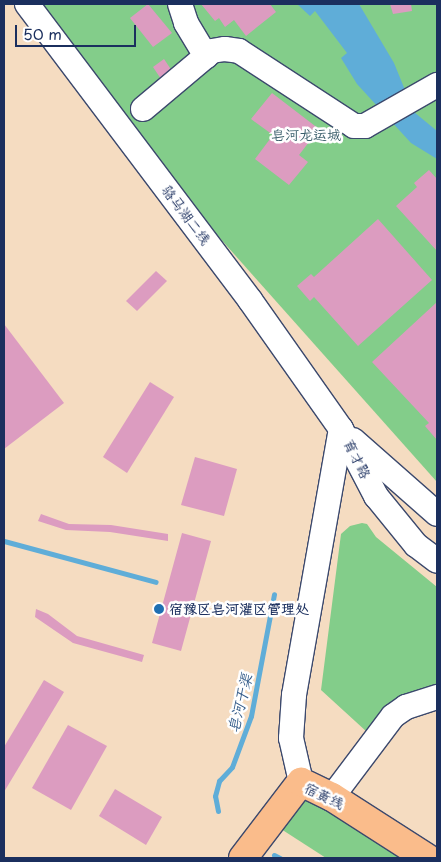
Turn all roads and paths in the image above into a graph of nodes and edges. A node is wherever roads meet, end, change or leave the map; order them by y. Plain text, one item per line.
1 (27, 4) edge
2 (180, 4) edge
3 (206, 56) junction
4 (437, 85) edge
5 (143, 109) dead end
6 (341, 429) junction
7 (437, 514) edge
8 (437, 561) edge
9 (437, 697) edge
10 (301, 782) junction
11 (332, 797) junction
12 (243, 858) edge
13 (427, 858) edge

1 - 6 street, 骆马湖二线
2 - 3 street
3 - 4 street
3 - 5 street
6 - 7 street, 育才路
6 - 8 street, 育才路
6 - 10 street
9 - 11 street
10 - 11 main road, 宿黄线
10 - 12 main road, 宿黄线
11 - 13 main road, 宿黄线

